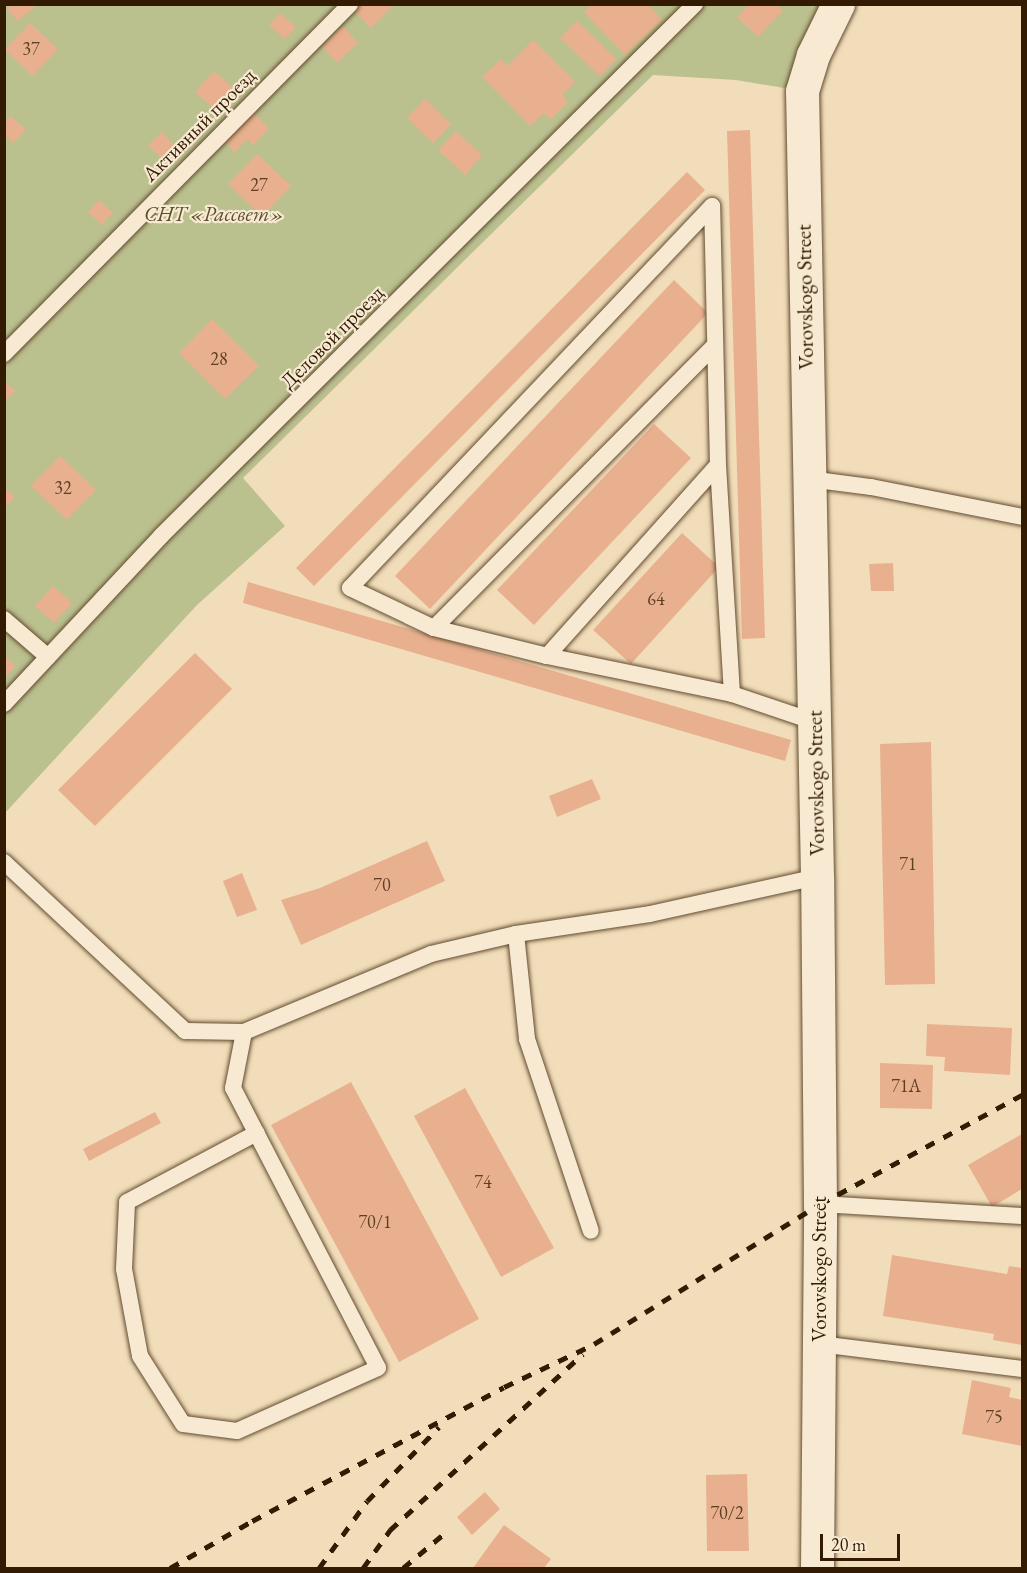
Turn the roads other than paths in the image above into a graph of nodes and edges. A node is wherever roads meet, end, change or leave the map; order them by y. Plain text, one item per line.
1 (350, 4) edge
2 (695, 4) edge
3 (838, 4) edge
4 (715, 345) junction
5 (4, 354) edge
6 (718, 465) junction
7 (809, 478) junction
8 (1023, 516) edge
9 (4, 619) edge
10 (434, 628) junction
11 (547, 656) junction
12 (48, 657) junction
13 (732, 694) junction
14 (4, 704) edge
15 (815, 722) junction
16 (4, 862) edge
17 (817, 877) junction
18 (516, 934) junction
19 (244, 1032) junction
20 (257, 1133) junction
21 (820, 1204) junction
22 (1023, 1216) edge
23 (591, 1231) dead end
24 (819, 1344) junction
25 (1023, 1369) edge
26 (817, 1569) edge

1 - 5 lane, Активный проезд
2 - 12 lane, Деловой проезд
3 - 7 street, Vorovskogo Street
4 - 6 lane
4 - 10 lane
4 - 10 lane
6 - 11 lane
6 - 13 lane
7 - 8 lane
7 - 15 street, Vorovskogo Street
9 - 12 lane
10 - 11 lane
11 - 13 lane
12 - 14 lane, Деловой проезд
13 - 15 lane
15 - 17 street, Vorovskogo Street
16 - 19 lane
17 - 18 lane
17 - 21 street, Vorovskogo Street
18 - 19 lane
18 - 23 lane
19 - 20 lane
20 - 20 lane
21 - 22 lane
21 - 24 street, Vorovskogo Street
24 - 25 lane
24 - 26 street, Vorovskogo Street

